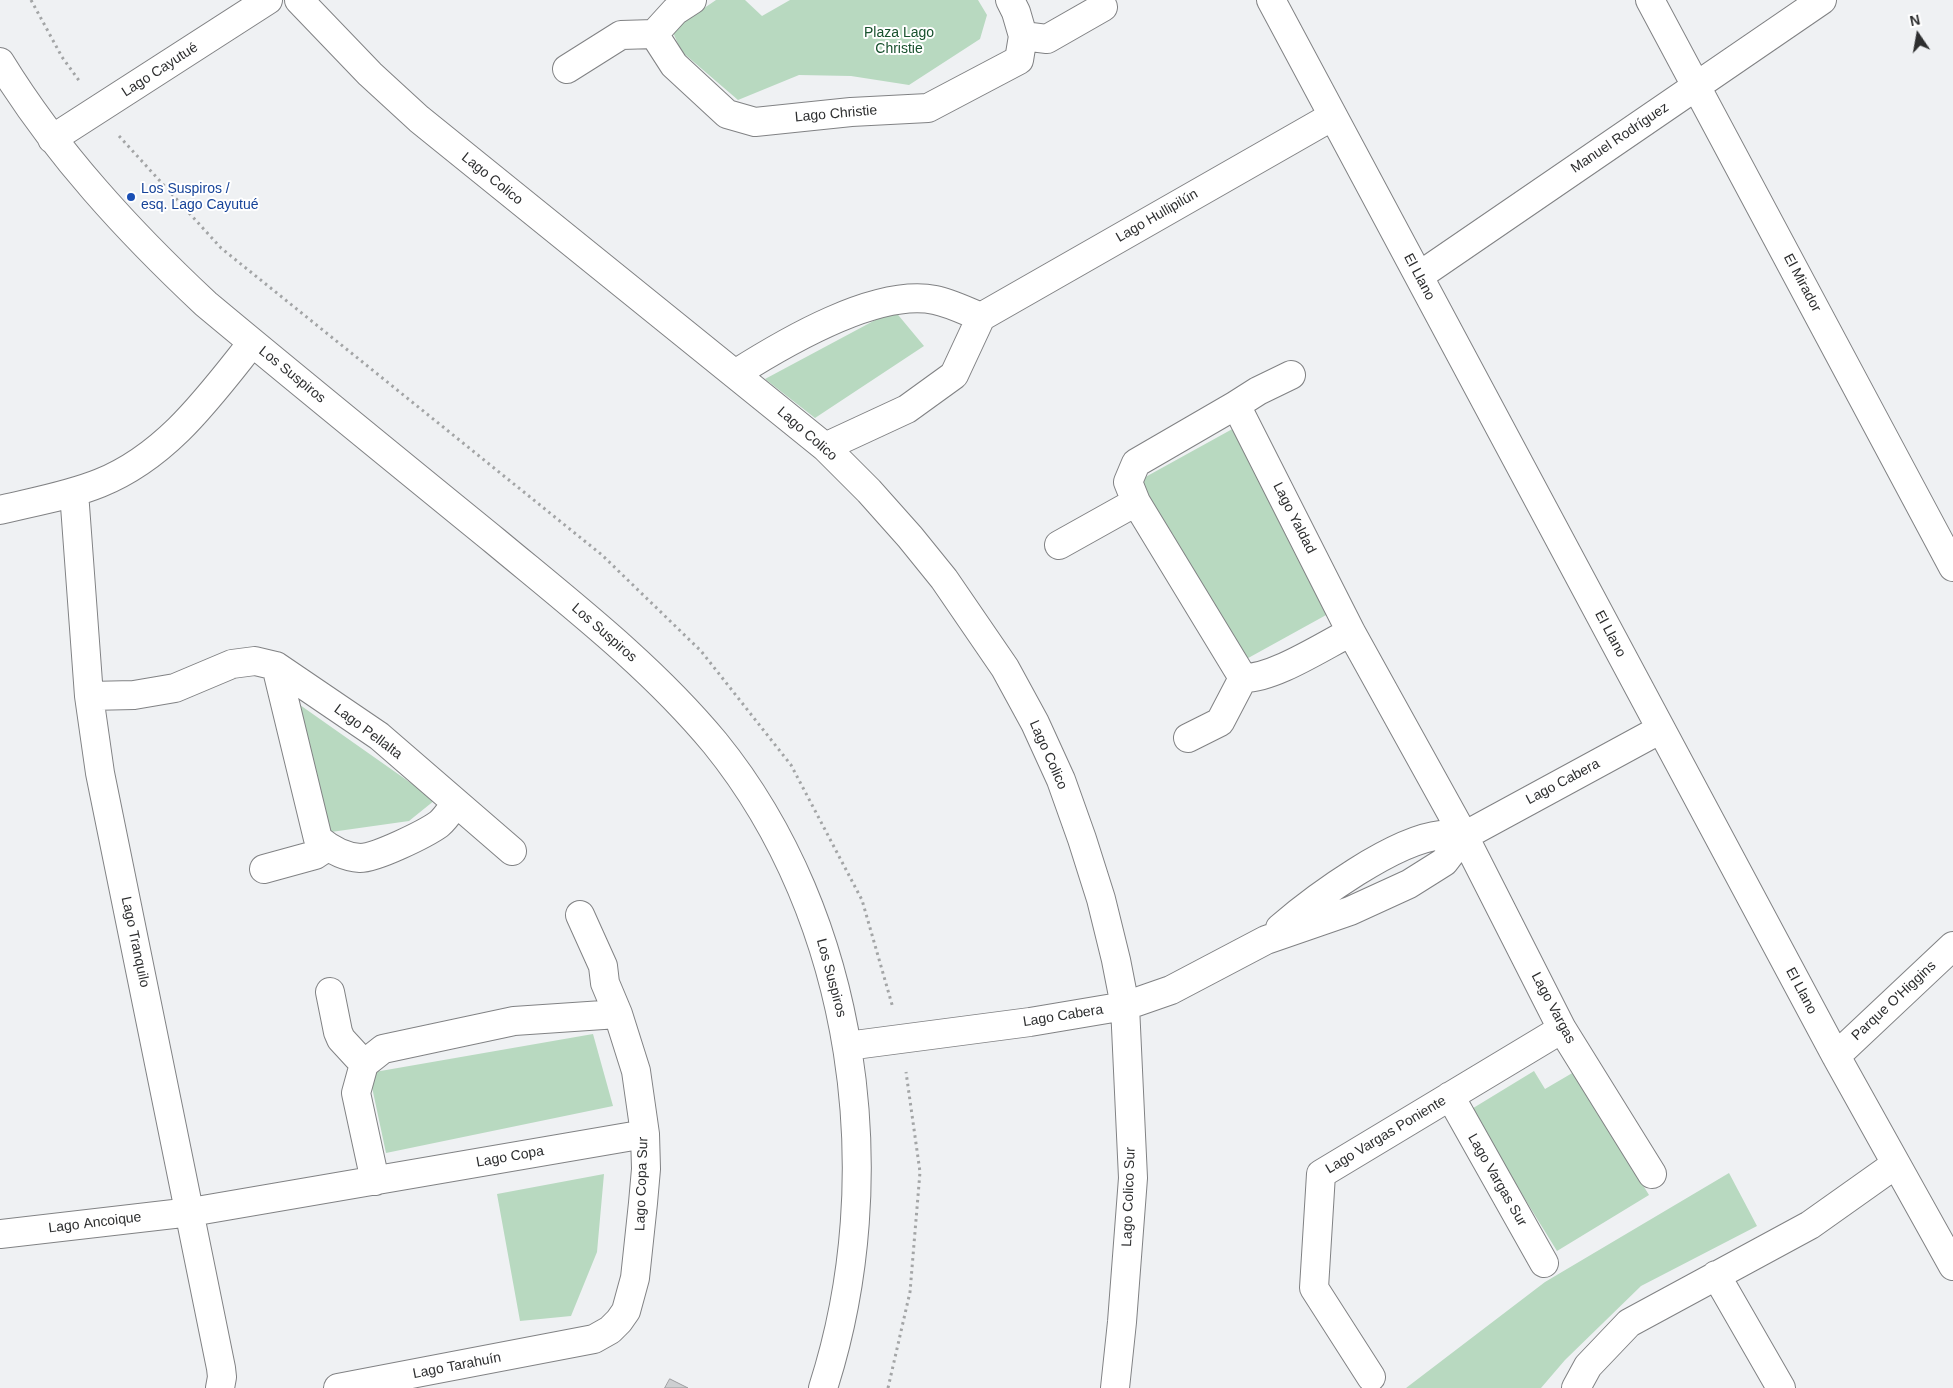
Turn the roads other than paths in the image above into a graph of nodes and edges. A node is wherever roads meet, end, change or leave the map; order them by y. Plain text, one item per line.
1 (268, 0) edge
2 (299, 0) edge
3 (692, 0) edge
4 (1010, 0) edge
5 (1271, 0) edge
6 (1650, 0) edge
7 (1822, 0) edge
8 (1103, 7) dead end
9 (654, 34) junction
10 (1023, 36) junction
11 (0, 62) edge
12 (567, 69) dead end
13 (1696, 86) junction
14 (1333, 116) junction
15 (52, 139) junction
16 (1419, 276) junction
17 (981, 317) junction
18 (252, 342) junction
19 (735, 374) junction
20 (1291, 374) dead end
21 (1236, 405) junction
22 (825, 448) junction
23 (74, 492) junction
24 (1136, 502) junction
25 (0, 510) edge
26 (1059, 546) dead end
27 (1953, 567) edge
28 (1351, 632) junction
29 (276, 666) junction
30 (1243, 678) junction
31 (89, 696) junction
32 (1661, 729) junction
33 (1188, 738) dead end
34 (456, 803) junction
35 (1464, 836) junction
36 (328, 847) junction
37 (512, 851) dead end
38 (264, 869) dead end
39 (580, 915) dead end
40 (1266, 940) junction
41 (1953, 946) edge
42 (330, 992) dead end
43 (1125, 1006) junction
44 (618, 1014) junction
45 (1562, 1029) junction
46 (847, 1046) junction
47 (1836, 1056) junction
48 (364, 1064) junction
49 (1450, 1096) junction
50 (645, 1134) junction
51 (1896, 1164) junction
52 (1652, 1174) dead end
53 (375, 1181) junction
54 (191, 1212) junction
55 (0, 1234) edge
56 (1544, 1263) dead end
57 (1953, 1266) edge
58 (1716, 1275) junction
59 (576, 1343) joint
60 (1371, 1377) dead end
61 (220, 1388) edge
62 (338, 1388) edge
63 (823, 1388) edge
64 (1115, 1388) edge
65 (1576, 1388) edge
66 (1781, 1388) edge

1 - 15 street, Lago Cayutué
2 - 19 street, Lago Colico
3 - 9 street
4 - 10 street, Lago Christie
5 - 14 street, El Llano
6 - 13 street, El Mirador
7 - 13 street, Manuel Rodríguez
8 - 10 street
9 - 10 street, Lago Christie
9 - 12 street
11 - 15 street, Los Suspiros
13 - 16 street, Manuel Rodríguez
13 - 27 street, El Mirador
14 - 16 street, El Llano
14 - 17 street, Lago Hullipilún
15 - 18 street, Los Suspiros
16 - 32 street, El Llano
17 - 19 street
17 - 22 street
18 - 23 street
18 - 46 street, Los Suspiros
19 - 22 street, Lago Colico
20 - 21 street
21 - 24 street
21 - 28 street, Lago Yaldad
22 - 43 street, Lago Colico
23 - 25 street
23 - 31 street, Lago Tranquilo
24 - 26 street
24 - 30 street
28 - 30 street
28 - 35 street, Lago Yaldad
29 - 31 street, Lago Pellalta
29 - 34 street, Lago Pellalta
29 - 36 street
30 - 33 street
31 - 54 street, Lago Tranquilo
32 - 35 street, Lago Cabera
32 - 47 street, El Llano
34 - 36 street
34 - 37 street, Lago Pellalta
35 - 40 street, Lago Cabera
35 - 40 street, Lago Cabera
35 - 45 street, Lago Vargas
36 - 38 street
39 - 44 street, Lago Copa Sur
40 - 43 street, Lago Cabera
41 - 47 street, Parque O'Higgins
42 - 48 street
43 - 46 street, Lago Cabera
43 - 64 street, Lago Colico Sur
44 - 48 street
44 - 50 street, Lago Copa Sur
45 - 49 street, Lago Vargas Poniente
45 - 52 street, Lago Vargas
46 - 63 street, Los Suspiros
47 - 51 street, El Llano
48 - 53 street
49 - 56 street, Lago Vargas Sur
49 - 60 street, Lago Vargas Poniente
50 - 53 street, Lago Copa
50 - 59 street, Lago Copa Sur
51 - 57 street, El Llano
51 - 58 street
53 - 54 street, Lago Copa
54 - 55 street, Lago Ancoique
54 - 61 street, Lago Tranquilo
58 - 65 street
58 - 66 street
59 - 62 street, Lago Tarahuín

